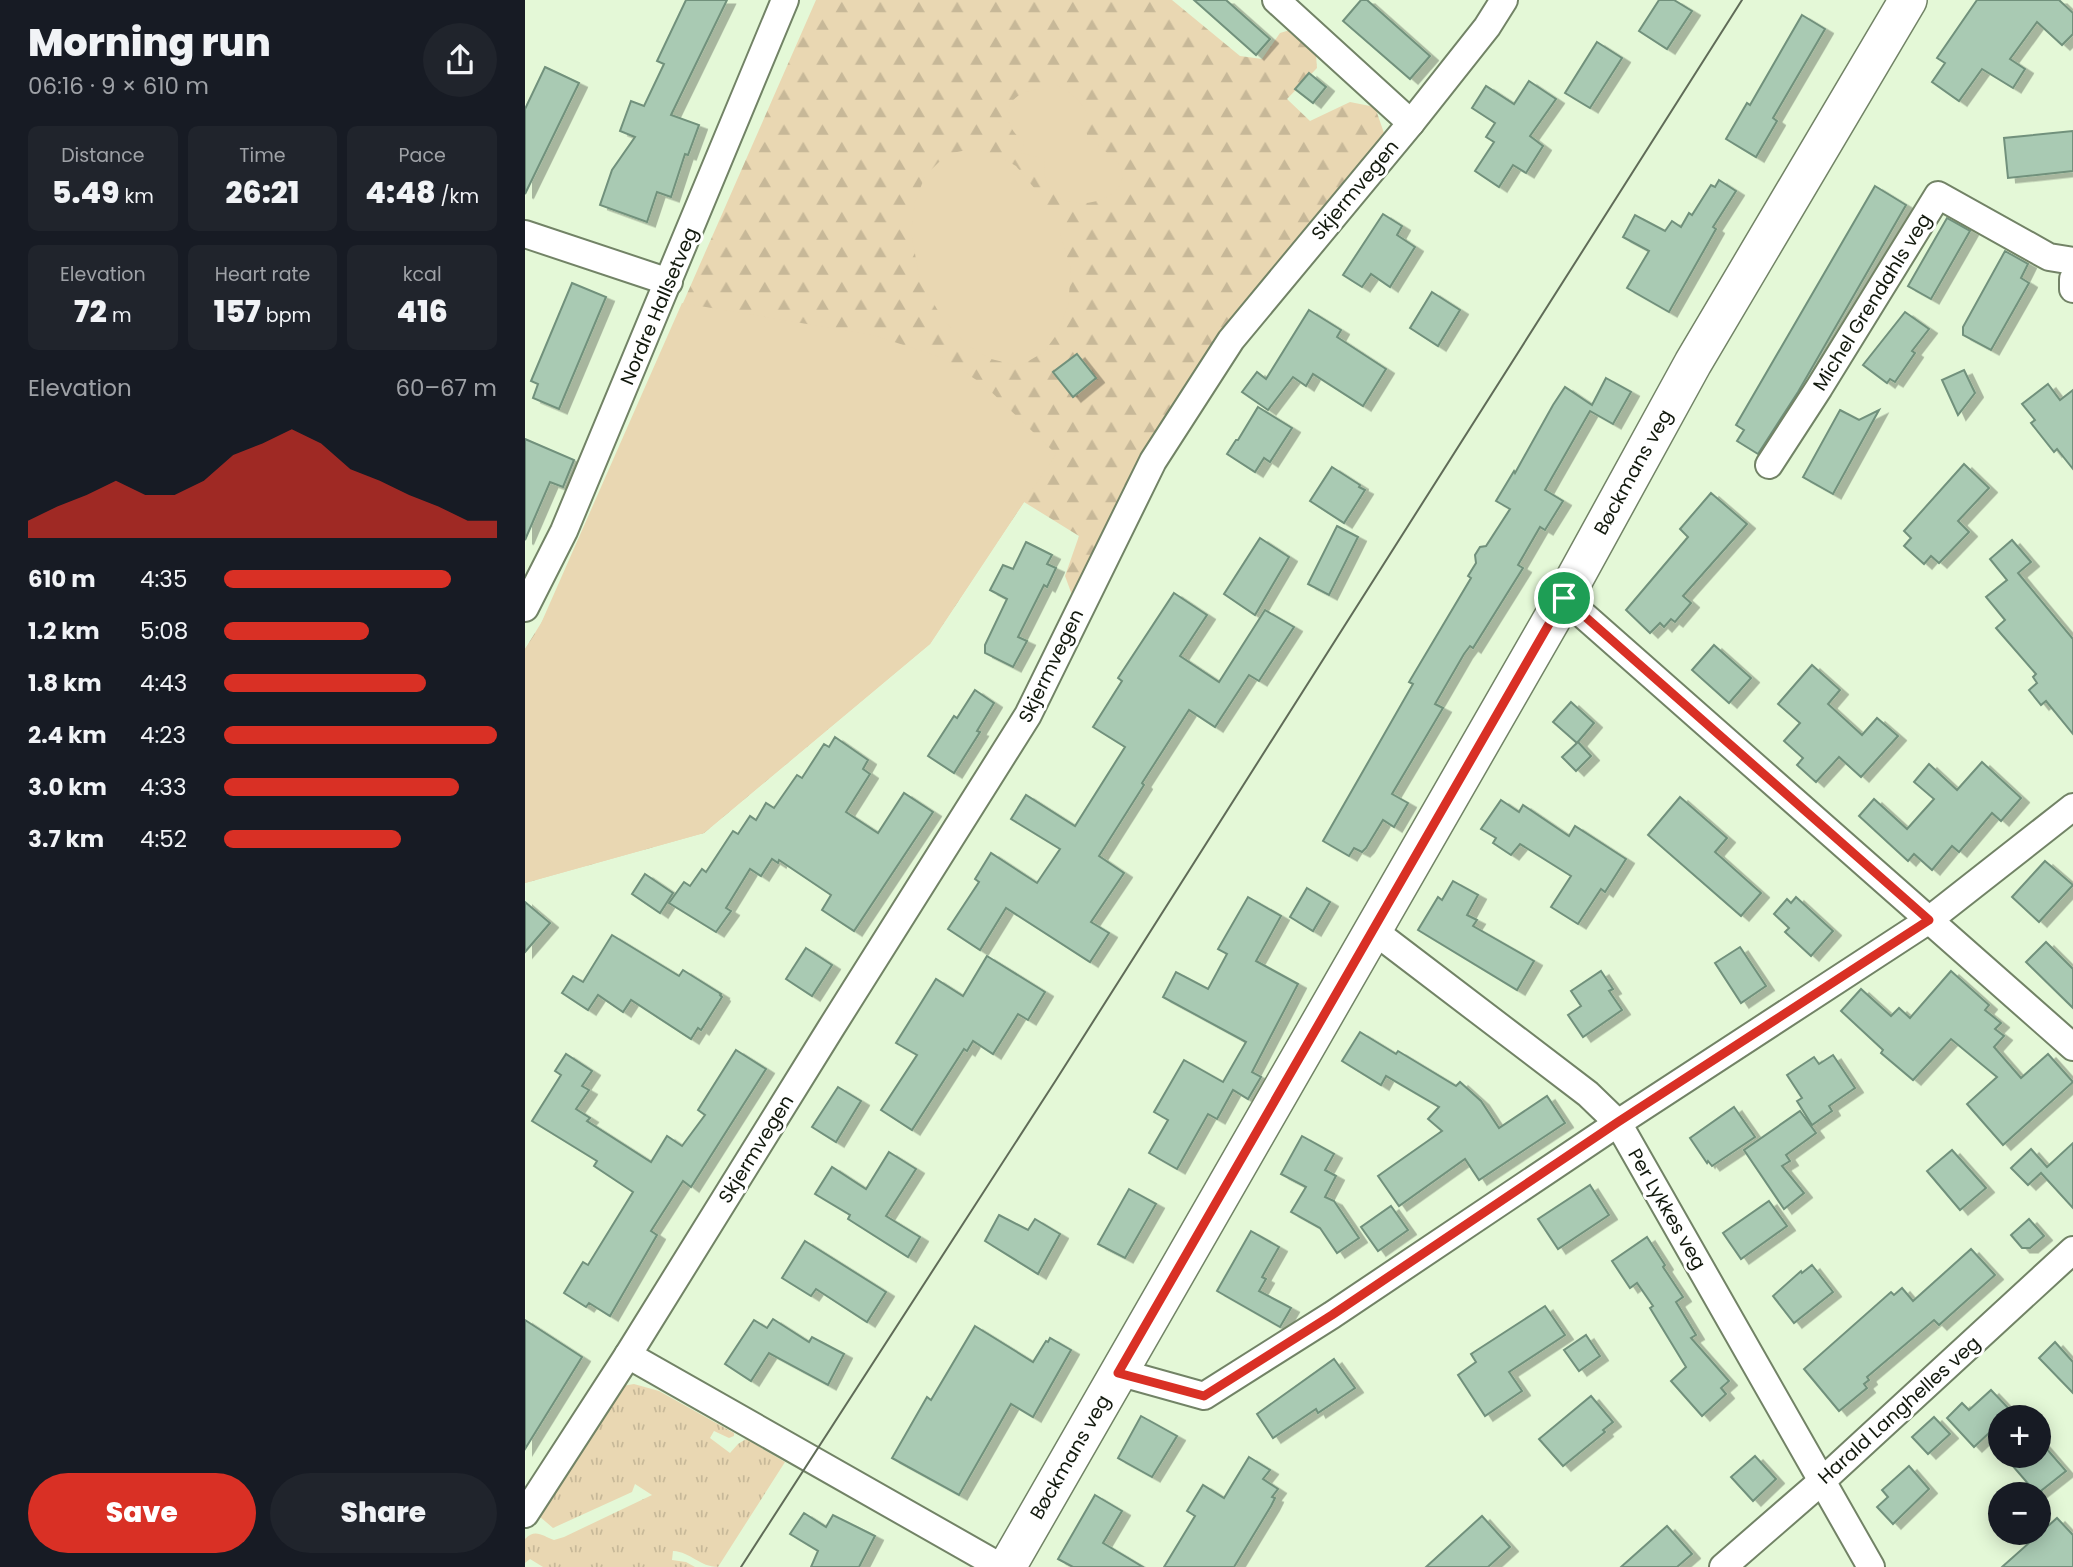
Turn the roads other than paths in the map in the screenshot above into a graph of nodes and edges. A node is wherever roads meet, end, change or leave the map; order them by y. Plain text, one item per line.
1 (785, 0) edge
2 (1276, 0) edge
3 (1504, 0) edge
4 (1908, 0) edge
5 (1411, 123) junction
6 (525, 234) edge
7 (2073, 261) edge
8 (2073, 279) edge
9 (669, 282) junction
10 (2073, 289) edge
11 (1769, 465) dead end
12 (1564, 598) junction
13 (525, 608) edge
14 (2073, 807) edge
15 (1929, 920) junction
16 (1372, 931) junction
17 (2073, 1047) edge
18 (1618, 1122) junction
19 (2073, 1250) edge
20 (628, 1355) junction
21 (1118, 1373) junction
22 (1822, 1481) junction
23 (525, 1514) edge
24 (1001, 1567) edge
25 (1007, 1567) edge
26 (1723, 1567) edge
27 (1871, 1567) edge

1 - 9 street, Nordre Hallsetveg
2 - 5 street
3 - 5 street, Skjermvegen
4 - 12 main road, Bøckmans veg
5 - 20 street, Skjermvegen
6 - 9 street
7 - 11 street, Michel Grendahls veg
8 - 10 street
9 - 13 street, Nordre Hallsetveg
12 - 15 street
12 - 16 main road, Bøckmans veg
14 - 15 street
15 - 17 street
15 - 18 street
16 - 18 street, Per Lykkes veg
16 - 21 main road, Bøckmans veg
18 - 21 street
18 - 22 street, Per Lykkes veg
19 - 22 street, Harald Langhelles veg
20 - 23 street, Skjermvegen
20 - 24 street
21 - 25 main road, Bøckmans veg
22 - 26 street, Harald Langhelles veg
22 - 27 street, Per Lykkes veg

